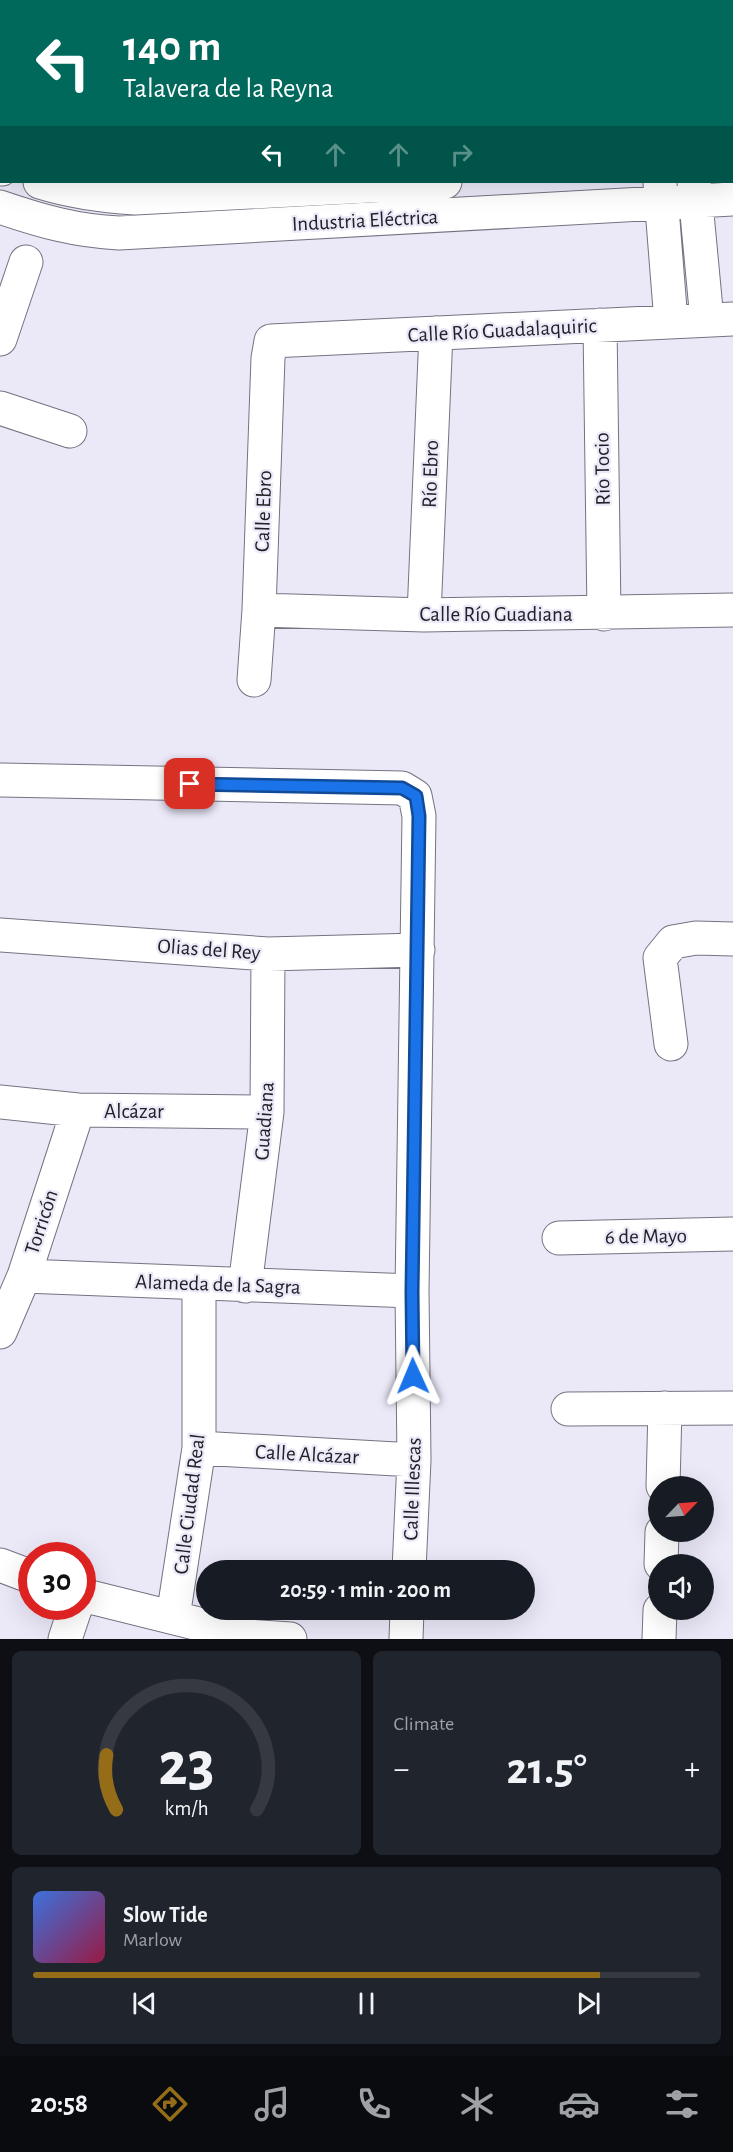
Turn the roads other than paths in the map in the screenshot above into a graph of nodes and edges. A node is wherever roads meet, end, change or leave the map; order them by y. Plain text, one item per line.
1 (43, 183) edge
2 (426, 183) edge
3 (695, 191) edge
4 (661, 192) edge
5 (733, 199) edge
6 (0, 207) edge
7 (26, 262) dead end
8 (720, 320) edge
9 (671, 322) junction
10 (600, 325) junction
11 (436, 333) junction
12 (0, 339) edge
13 (271, 341) joint
14 (0, 408) edge
15 (70, 431) dead end
16 (259, 610) junction
17 (733, 610) edge
18 (604, 614) junction
19 (424, 615) junction
20 (254, 680) dead end
21 (1, 775) edge
22 (0, 935) edge
23 (733, 939) edge
24 (418, 951) junction
25 (268, 954) junction
26 (671, 1044) dead end
27 (0, 1102) edge
28 (78, 1110) junction
29 (267, 1112) junction
30 (733, 1234) edge
31 (559, 1238) dead end
32 (24, 1276) junction
33 (199, 1283) junction
34 (245, 1286) junction
35 (412, 1292) junction
36 (0, 1332) edge
37 (733, 1407) edge
38 (665, 1408) junction
39 (567, 1409) dead end
40 (199, 1448) junction
41 (414, 1460) junction
42 (663, 1476) edge
43 (409, 1560) edge
44 (0, 1566) edge
45 (18, 1572) edge
46 (96, 1598) edge
47 (173, 1617) junction
48 (71, 1620) edge
49 (407, 1620) edge
50 (660, 1620) edge
51 (247, 1637) edge
52 (65, 1639) edge
53 (290, 1639) edge
54 (406, 1639) edge
55 (659, 1639) edge

1 - 2 street, Industria Eléctrica
3 - 4 street, Industria Eléctrica
3 - 5 street, Industria Eléctrica
3 - 8 street
4 - 6 street, Industria Eléctrica
4 - 9 street
7 - 12 street
8 - 9 street, Calle Río Guadalaquiric
9 - 10 street, Calle Río Guadalaquiric
10 - 11 street, Calle Río Guadalaquiric
10 - 18 street, Río Tocio
11 - 13 street, Calle Río Guadalaquiric
11 - 19 street, Río Ebro
13 - 16 street, Calle Ebro
14 - 15 street
16 - 19 street, Calle Río Guadiana
16 - 20 street, Calle Ebro
17 - 18 street, Calle Río Guadiana
18 - 19 street, Calle Río Guadiana
21 - 24 street, Calle Illescas
22 - 25 street, Olias del Rey
23 - 26 street
24 - 25 street, Olias del Rey
24 - 35 street, Calle Illescas
25 - 29 street, Guadiana
27 - 28 street, Alcázar
28 - 29 street, Alcázar
28 - 32 street, Torricón
29 - 34 street, Guadiana
30 - 31 street, 6 de Mayo
32 - 33 street, Alameda de la Sagra
32 - 36 street, Torricón
33 - 34 street, Alameda de la Sagra
33 - 40 street, Calle Ciudad Real
34 - 35 street, Alameda de la Sagra
35 - 41 street, Calle Illescas
37 - 38 street
38 - 39 street
38 - 42 street
40 - 41 street, Calle Alcázar
40 - 47 street, Calle Ciudad Real
41 - 43 street, Calle Illescas
44 - 45 street
46 - 47 street
47 - 51 street
48 - 52 street
49 - 54 street
50 - 55 street
51 - 53 street

